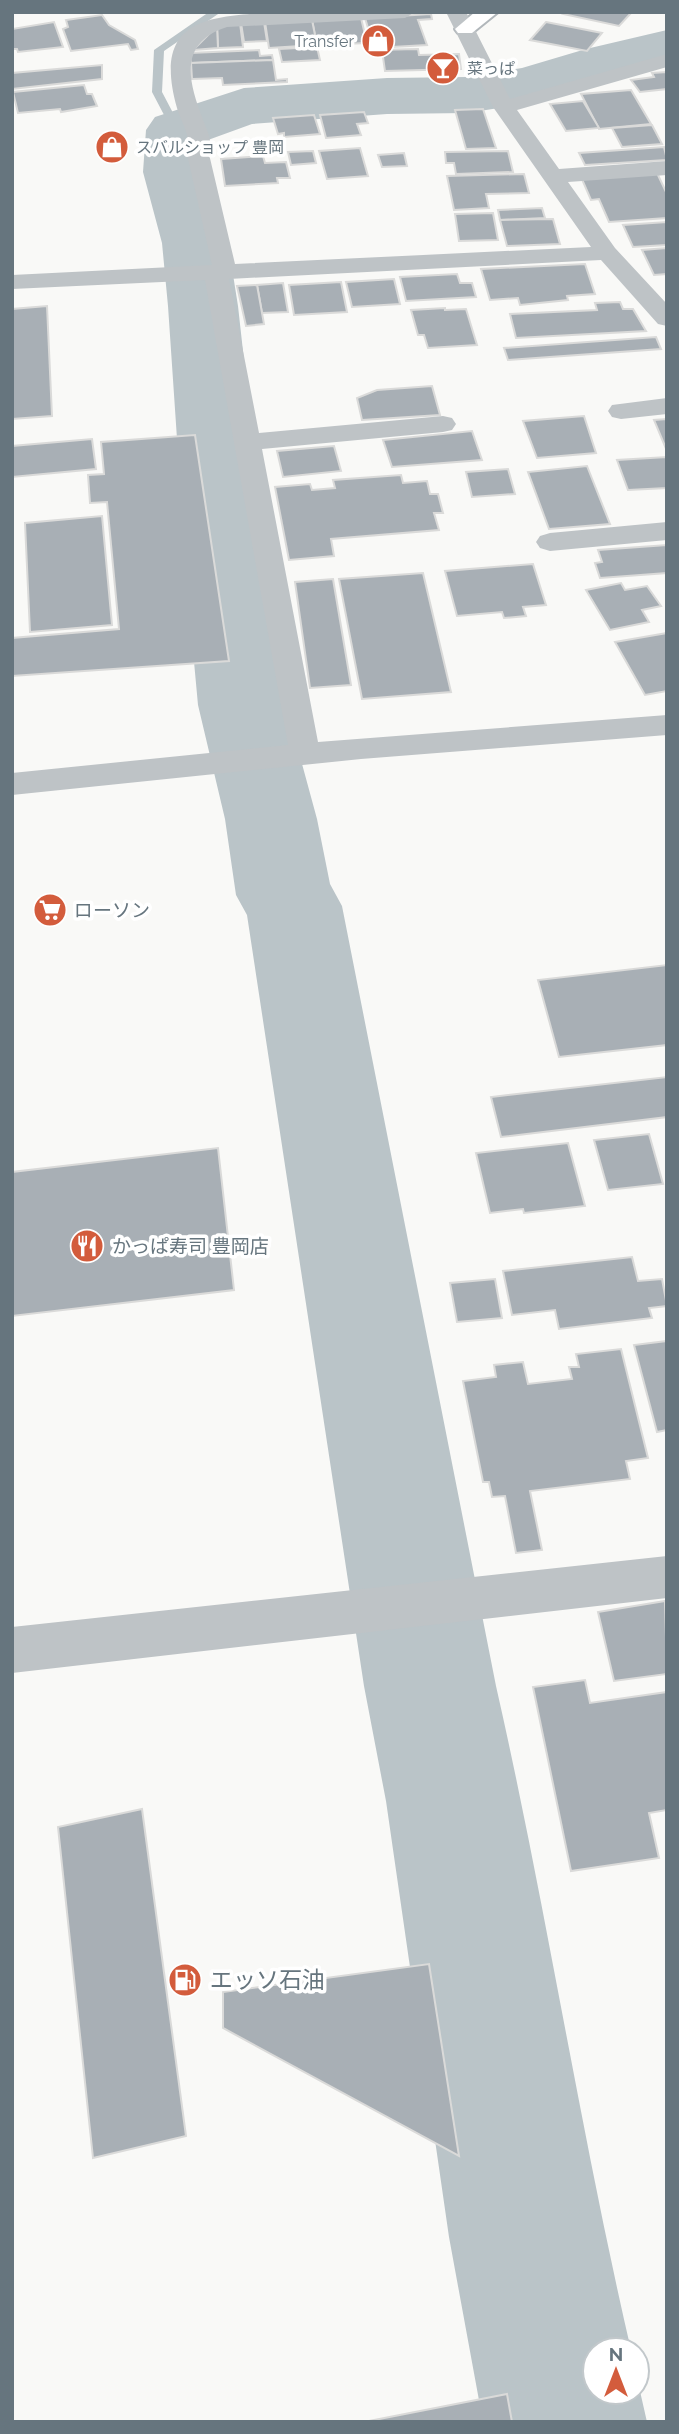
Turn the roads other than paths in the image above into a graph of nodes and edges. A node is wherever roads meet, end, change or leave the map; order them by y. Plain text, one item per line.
1 (405, 12) edge
2 (488, 12) edge
3 (461, 21) edge
4 (667, 60) edge
5 (504, 107) junction
6 (667, 168) edge
7 (552, 176) junction
8 (607, 253) junction
9 (220, 271) junction
10 (12, 282) edge
11 (667, 319) edge
12 (667, 406) edge
13 (621, 411) dead end
14 (443, 424) dead end
15 (247, 442) junction
16 (667, 531) edge
17 (550, 542) dead end
18 (667, 725) edge
19 (305, 754) junction
20 (12, 784) edge
21 (667, 1577) edge
22 (12, 1650) edge

1 - 9 street
2 - 3 street
3 - 5 street
4 - 5 street
5 - 7 street
6 - 7 street
7 - 8 street
8 - 9 street
8 - 11 street
9 - 10 street
9 - 15 street
12 - 13 street
14 - 15 street
15 - 19 street
16 - 17 street
18 - 19 street
19 - 20 street
21 - 22 street

